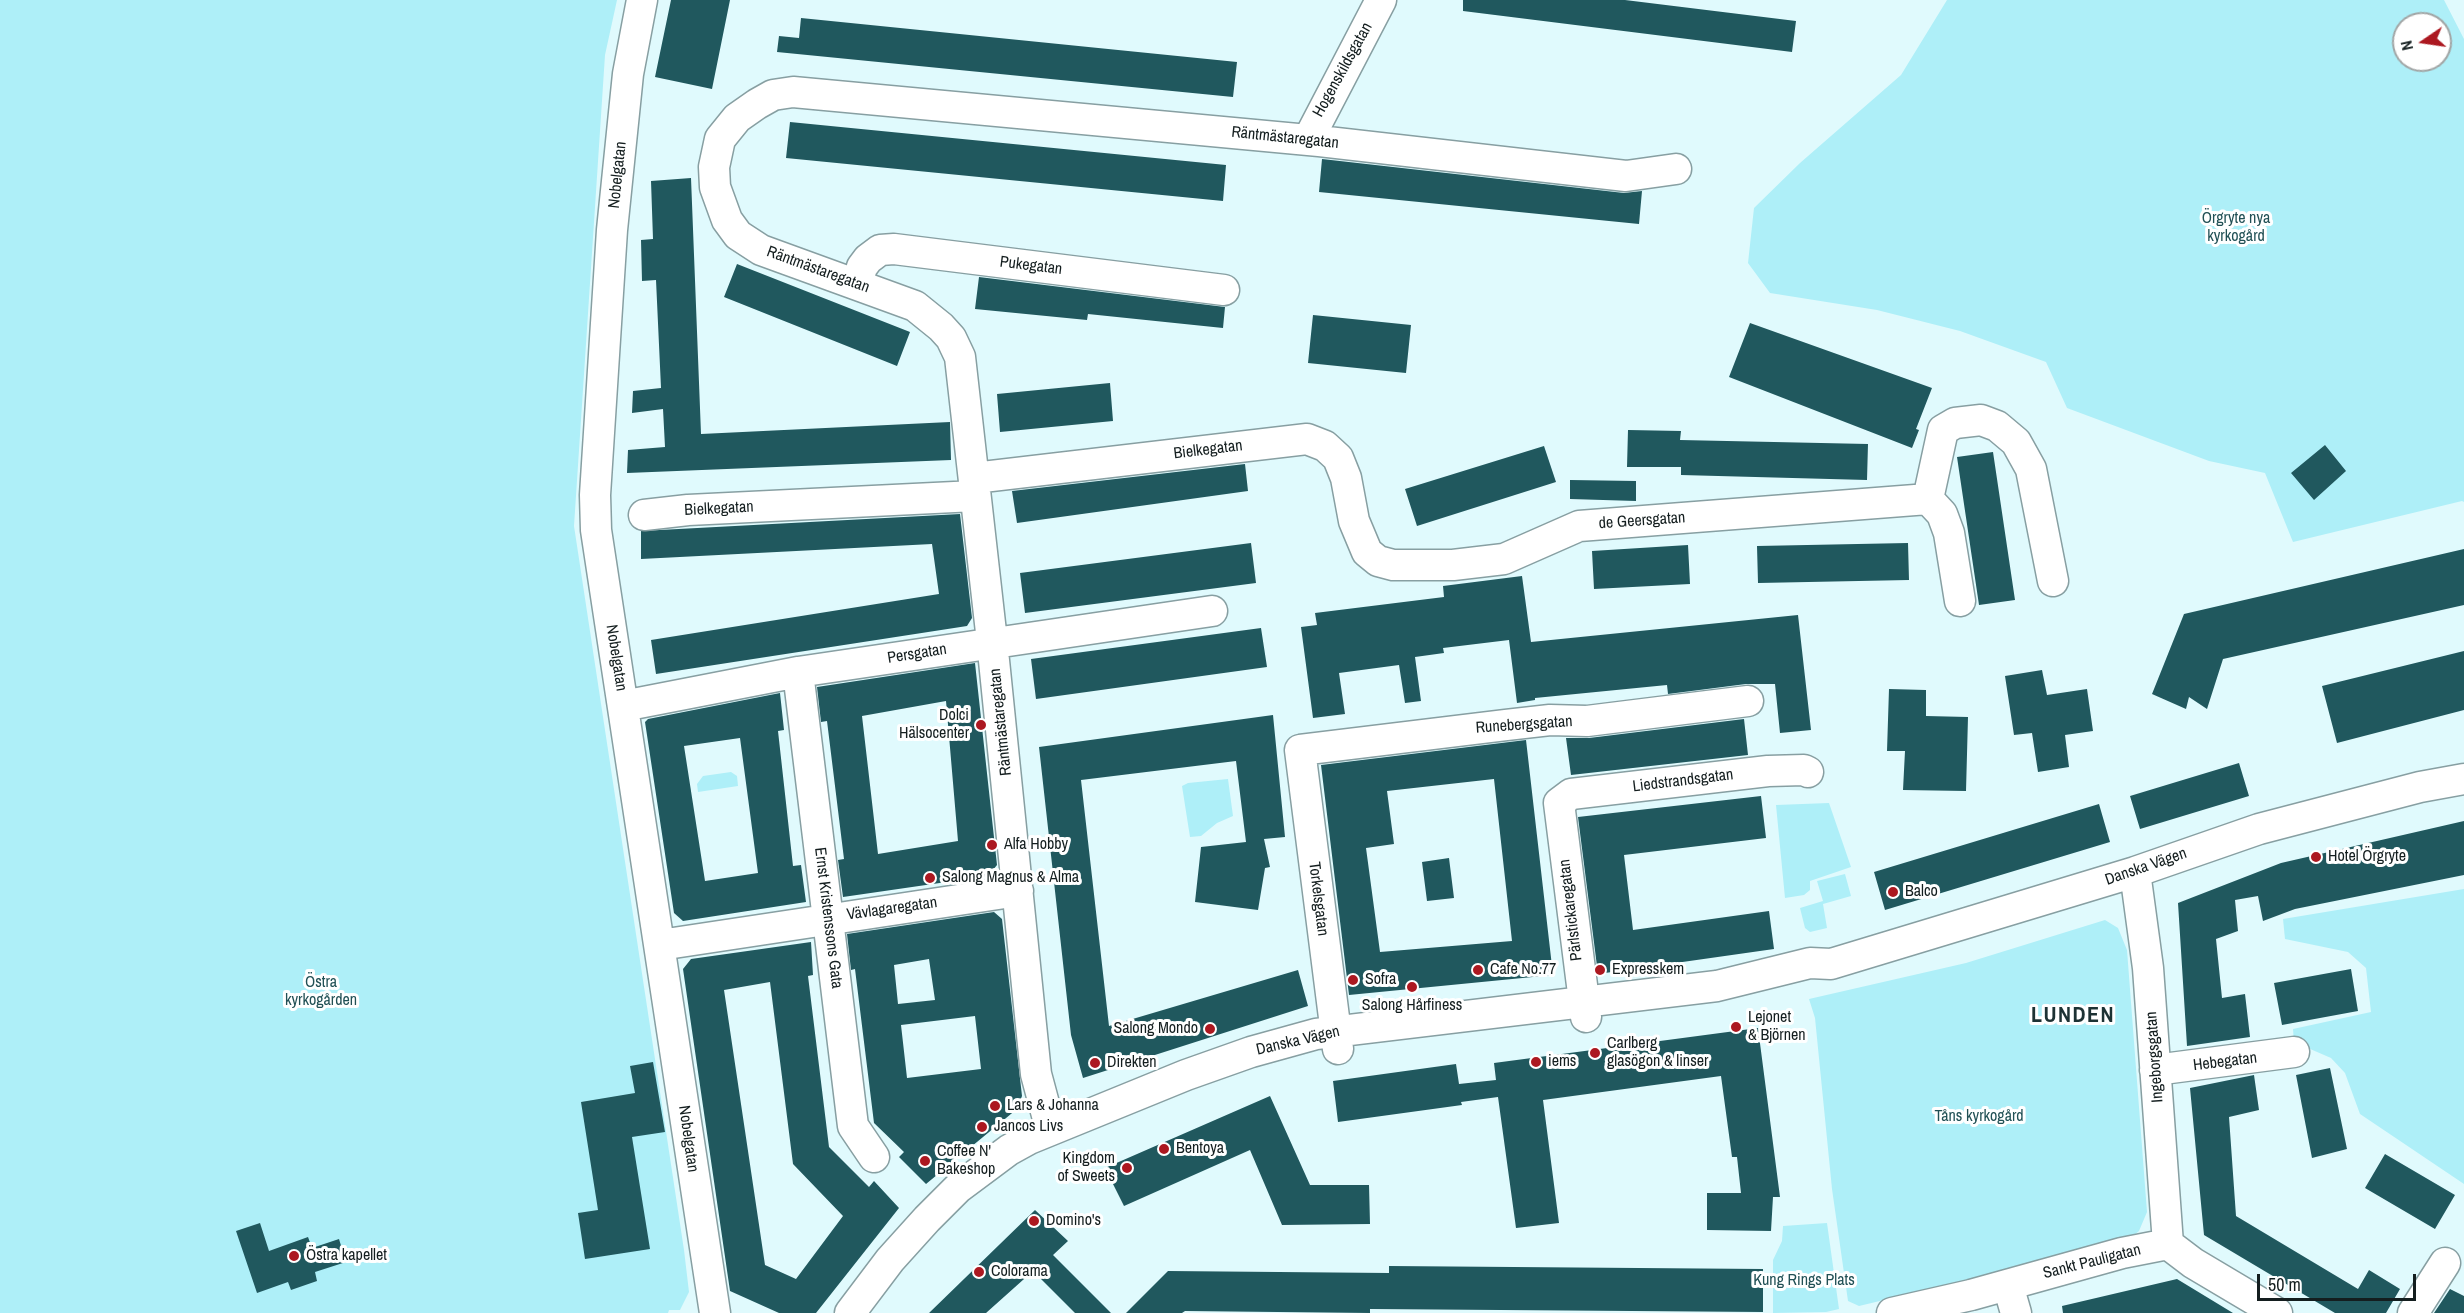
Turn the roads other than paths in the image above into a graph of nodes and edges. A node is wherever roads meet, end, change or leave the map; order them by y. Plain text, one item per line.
1 (642, 0) edge
2 (1381, 0) edge
3 (1308, 140) junction
4 (1676, 169) dead end
5 (857, 284) junction
6 (1224, 290) dead end
7 (975, 487) junction
8 (1928, 499) junction
9 (644, 515) dead end
10 (1367, 552) joint
11 (2052, 581) dead end
12 (1960, 601) dead end
13 (1212, 611) dead end
14 (993, 642) junction
15 (798, 672) junction
16 (1748, 702) dead end
17 (624, 706) junction
18 (1300, 750) joint
19 (1808, 772) dead end
20 (2464, 779) edge
21 (1560, 803) joint
22 (2134, 872) junction
23 (1018, 891) junction
24 (828, 918) junction
25 (660, 945) junction
26 (1584, 1009) junction
27 (1337, 1040) junction
28 (2294, 1052) dead end
29 (2155, 1070) junction
30 (1051, 1130) junction
31 (874, 1157) dead end
32 (2168, 1244) junction
33 (2445, 1263) dead end
34 (2008, 1285) junction
35 (715, 1313) edge
36 (850, 1313) edge
37 (871, 1313) edge
38 (1892, 1313) edge
39 (2016, 1313) edge
40 (2277, 1313) edge
41 (2413, 1313) edge

1 - 17 street, Nobelgatan
2 - 3 street, Hogenskildsgatan
3 - 4 street, Räntmästaregatan
3 - 5 street, Räntmästaregatan
5 - 6 street, Pukegatan
5 - 7 street, Räntmästaregatan
7 - 9 street, Bielkegatan
7 - 10 street, Bielkegatan
7 - 14 street, Räntmästaregatan
8 - 10 street, de Geersgatan
8 - 11 street
8 - 12 street
13 - 14 street, Persgatan
14 - 15 street, Persgatan
14 - 23 street, Räntmästaregatan
15 - 17 street, Persgatan
15 - 24 street, Ernst Kristenssons Gata
16 - 18 street, Runebergsgatan
17 - 25 street, Nobelgatan
18 - 27 street, Torkelsgatan
19 - 21 street, Liedstrandsgatan
20 - 22 street, Danska Vägen
21 - 26 street, Pärlstickaregatan
22 - 26 street, Danska Vägen
22 - 29 street, Ingeborgsgatan
23 - 24 street, Vävlagaregatan
23 - 30 street, Räntmästaregatan
24 - 25 street, Vävlagaregatan
24 - 31 street, Ernst Kristenssons Gata
25 - 35 street, Nobelgatan
26 - 27 street, Danska Vägen
27 - 30 street, Danska Vägen
27 - 37 street, Danska Vägen
28 - 29 street, Hebegatan
29 - 32 street, Ingeborgsgatan
30 - 36 street, Danska Vägen
32 - 34 street, Sankt Pauligatan
32 - 40 street
33 - 41 street
34 - 38 street, Sankt Pauligatan
34 - 39 street

